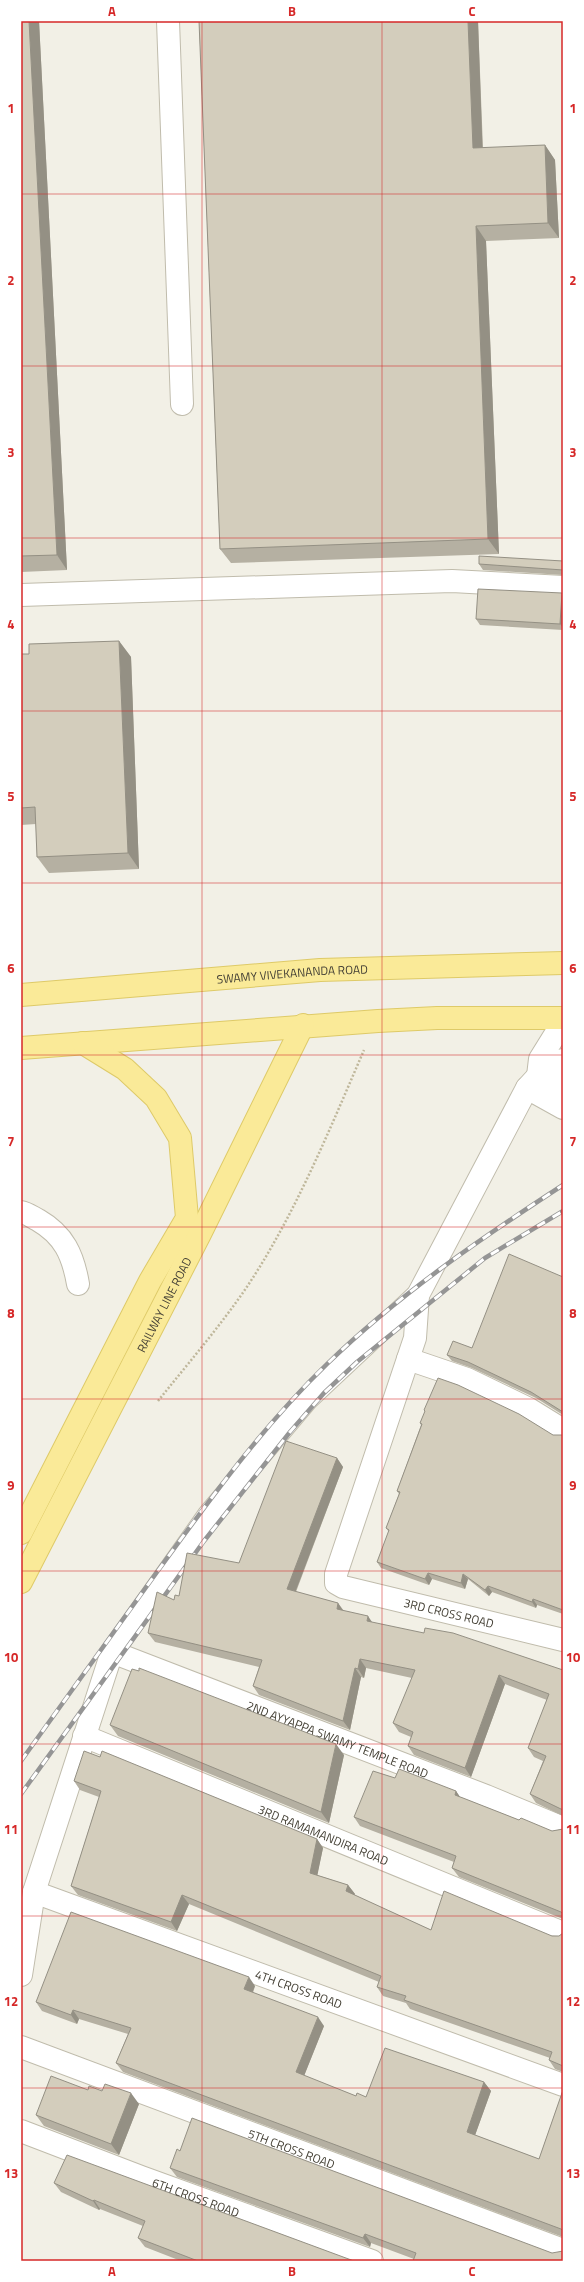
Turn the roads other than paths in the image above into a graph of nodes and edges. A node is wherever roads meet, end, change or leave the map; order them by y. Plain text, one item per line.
1 (168, 21) edge
2 (182, 404) dead end
3 (563, 587) edge
4 (21, 595) edge
5 (563, 963) edge
6 (21, 995) edge
7 (563, 1018) edge
8 (563, 1022) edge
9 (304, 1025) junction
10 (83, 1043) junction
11 (21, 1048) edge
12 (563, 1060) edge
13 (533, 1082) junction
14 (563, 1085) edge
15 (563, 1108) edge
16 (21, 1212) edge
17 (78, 1284) dead end
18 (418, 1295) junction
19 (408, 1359) junction
20 (563, 1430) edge
21 (21, 1533) edge
22 (21, 1582) edge
23 (563, 1640) edge
24 (112, 1652) junction
25 (84, 1736) junction
26 (563, 1828) edge
27 (34, 1892) junction
28 (563, 1933) edge
29 (21, 1975) edge
30 (21, 2047) edge
31 (563, 2085) edge
32 (21, 2131) edge
33 (563, 2250) edge
34 (372, 2261) edge

1 - 2 street
3 - 4 street
5 - 6 main road, SWAMY VIVEKANANDA ROAD
7 - 9 main road
8 - 13 street
9 - 10 main road
9 - 22 main road, RAILWAY LINE ROAD
10 - 11 main road
10 - 21 main road
12 - 13 street
13 - 14 street
13 - 15 street
13 - 18 street
16 - 17 street
18 - 19 street
18 - 24 street
19 - 20 street
19 - 23 street, 3RD CROSS ROAD
24 - 25 street
24 - 26 street, 2ND AYYAPPA SWAMY TEMPLE ROAD
25 - 27 street
25 - 28 street, 3RD RAMAMANDIRA ROAD
27 - 29 street
27 - 31 street, 4TH CROSS ROAD
30 - 33 street, 5TH CROSS ROAD
32 - 34 street, 6TH CROSS ROAD

